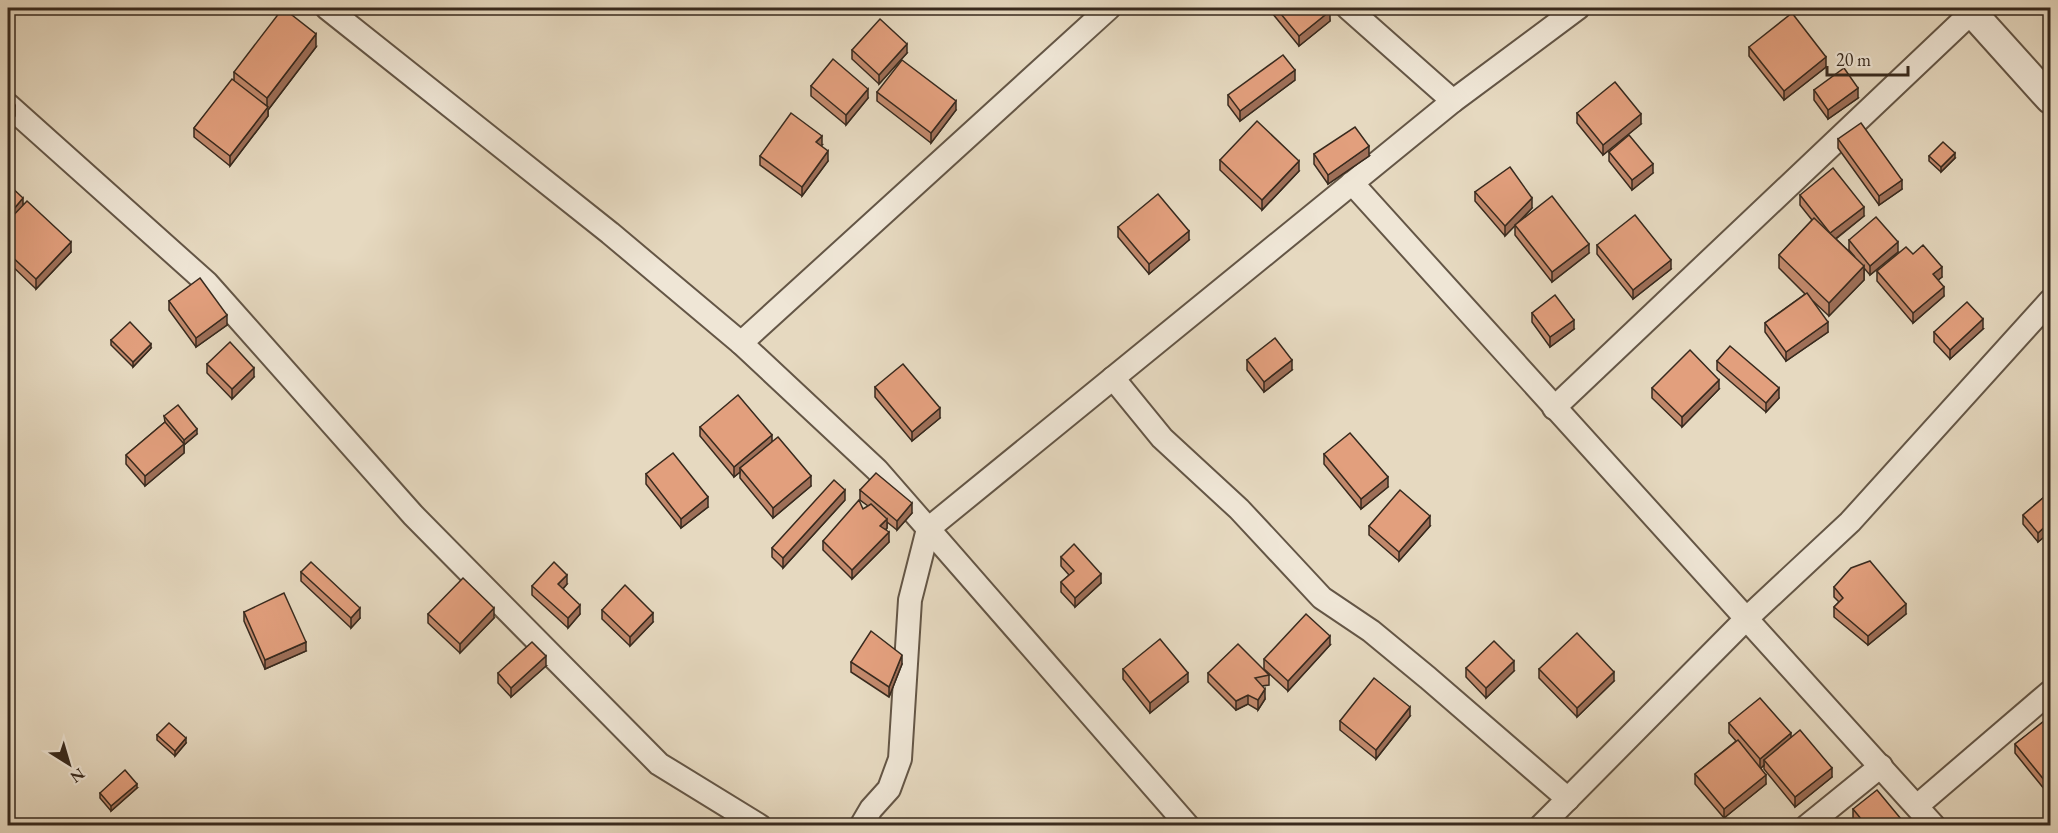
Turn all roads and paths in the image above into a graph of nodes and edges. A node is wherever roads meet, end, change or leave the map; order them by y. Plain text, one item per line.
1 (327, 8) edge
2 (1109, 8) edge
3 (1348, 8) edge
4 (1578, 8) edge
5 (1970, 10) edge
6 (2050, 99) edge
7 (1453, 101) junction
8 (8, 105) edge
9 (1352, 183) junction
10 (2050, 301) edge
11 (741, 344) junction
12 (1113, 378) junction
13 (1554, 408) junction
14 (928, 529) junction
15 (1746, 619) junction
16 (2050, 692) edge
17 (1881, 766) junction
18 (1568, 799) junction
19 (1917, 806) junction
20 (760, 825) edge
21 (861, 825) edge
22 (1188, 825) edge
23 (1541, 825) edge
24 (1807, 825) edge
25 (1934, 825) edge

1 - 11 street
2 - 11 street
3 - 7 street
4 - 7 street
5 - 6 street
5 - 13 street
7 - 9 street
8 - 20 street
9 - 12 street
9 - 13 street
10 - 15 street
11 - 14 street
12 - 14 street
12 - 18 street
13 - 15 street
14 - 21 street
14 - 22 street
15 - 17 street
15 - 18 street
16 - 19 street
17 - 19 street
17 - 24 street
18 - 23 street
19 - 25 street

